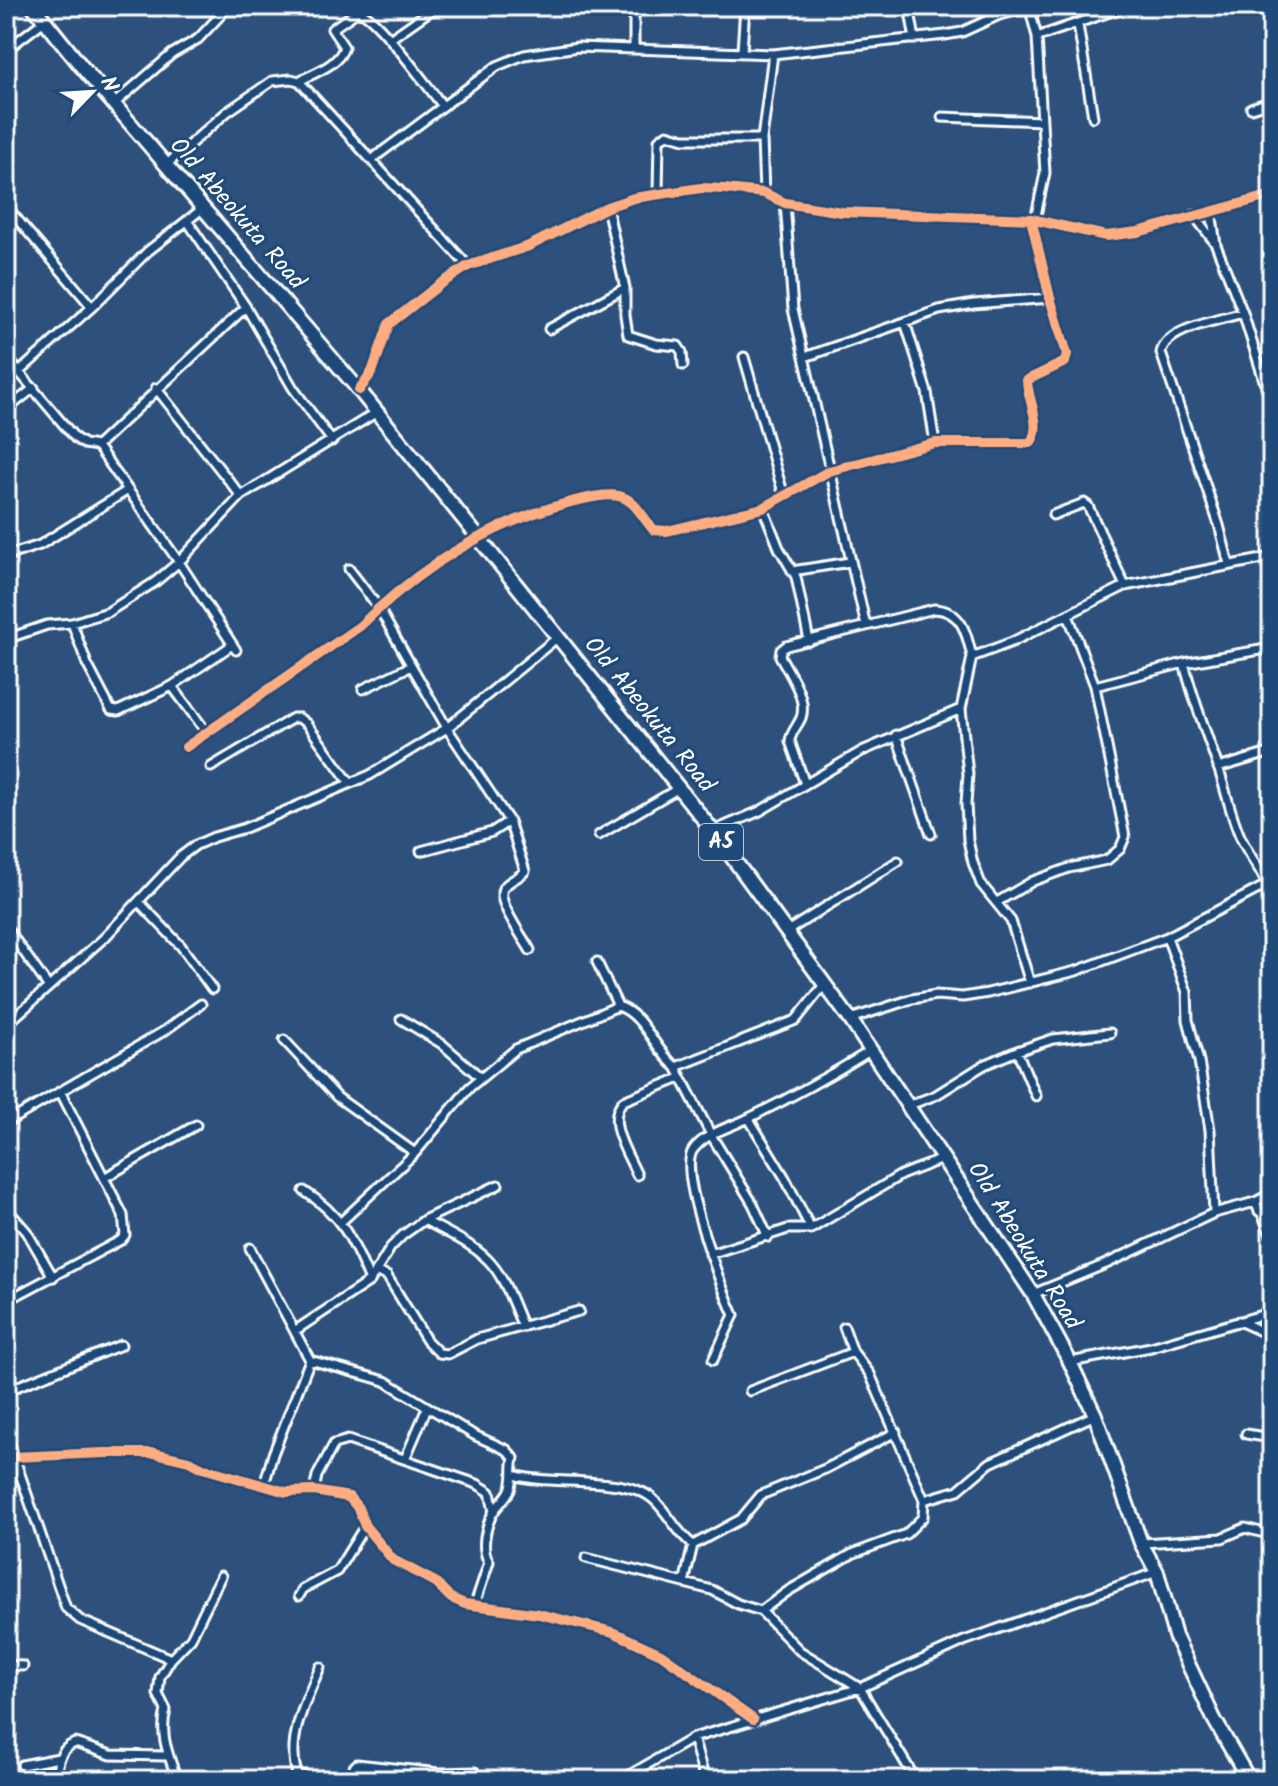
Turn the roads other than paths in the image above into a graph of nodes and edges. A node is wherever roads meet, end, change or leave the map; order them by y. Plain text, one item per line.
1 (33, 6) edge
2 (229, 6) edge
3 (437, 6) edge
4 (634, 6) edge
5 (745, 6) edge
6 (909, 6) edge
7 (1127, 6) edge
8 (1030, 7) edge
9 (44, 21) junction
10 (1078, 25) junction
11 (1037, 37) junction
12 (390, 39) junction
13 (915, 39) junction
14 (634, 49) junction
15 (6, 50) edge
16 (742, 51) junction
17 (773, 54) junction
18 (299, 81) junction
19 (1272, 101) edge
20 (114, 104) junction
21 (443, 106) junction
22 (1251, 108) dead end
23 (942, 117) dead end
24 (1093, 117) dead end
25 (1042, 121) junction
26 (762, 139) junction
27 (371, 160) junction
28 (166, 165) junction
29 (658, 193) junction
30 (764, 193) junction
31 (1272, 195) edge
32 (785, 203) junction
33 (6, 206) edge
34 (607, 207) junction
35 (202, 209) junction
36 (1211, 211) junction
37 (1194, 215) junction
38 (1033, 220) junction
39 (188, 222) junction
40 (1216, 245) junction
41 (468, 266) junction
42 (625, 288) junction
43 (1050, 298) junction
44 (92, 307) junction
45 (246, 307) junction
46 (1243, 313) junction
47 (905, 322) junction
48 (549, 329) dead end
49 (6, 357) edge
50 (744, 357) dead end
51 (805, 357) junction
52 (683, 365) dead end
53 (19, 372) junction
54 (34, 388) junction
55 (156, 388) junction
56 (359, 390) junction
57 (1272, 406) edge
58 (6, 410) edge
59 (377, 412) junction
60 (332, 441) junction
61 (935, 443) junction
62 (97, 446) junction
63 (829, 471) junction
64 (128, 490) junction
65 (241, 496) junction
66 (784, 496) junction
67 (763, 508) junction
68 (1053, 515) dead end
69 (478, 537) junction
70 (6, 556) edge
71 (1272, 557) edge
72 (179, 562) junction
73 (850, 562) junction
74 (1229, 564) junction
75 (349, 569) dead end
76 (792, 571) junction
77 (1125, 586) junction
78 (378, 607) junction
79 (1068, 615) junction
80 (72, 623) junction
81 (866, 626) junction
82 (558, 637) junction
83 (6, 639) edge
84 (809, 641) junction
85 (1272, 648) edge
86 (972, 657) junction
87 (1184, 663) junction
88 (411, 666) junction
89 (172, 686) junction
90 (1095, 686) junction
91 (363, 689) dead end
92 (961, 709) junction
93 (447, 728) junction
94 (207, 733) junction
95 (896, 735) junction
96 (186, 747) dead end
97 (1272, 752) edge
98 (211, 767) dead end
99 (1218, 768) junction
100 (350, 783) junction
101 (805, 784) junction
102 (679, 788) junction
103 (509, 821) junction
104 (713, 831) junction
105 (931, 834) dead end
106 (599, 835) dead end
107 (421, 851) dead end
108 (898, 861) dead end
109 (1270, 883) edge
110 (1272, 896) edge
111 (139, 902) junction
112 (997, 902) junction
113 (6, 927) edge
114 (786, 932) junction
115 (1167, 937) junction
116 (530, 950) dead end
117 (597, 962) dead end
118 (1030, 983) junction
119 (824, 985) junction
120 (48, 986) junction
121 (212, 989) dead end
122 (201, 1004) dead end
123 (618, 1006) junction
124 (401, 1019) dead end
125 (850, 1019) junction
126 (6, 1025) edge
127 (1110, 1033) dead end
128 (284, 1040) dead end
129 (870, 1051) junction
130 (1017, 1051) junction
131 (676, 1067) junction
132 (480, 1077) junction
133 (680, 1078) junction
134 (60, 1091) junction
135 (1036, 1096) dead end
136 (907, 1106) junction
137 (749, 1119) junction
138 (6, 1123) edge
139 (196, 1125) dead end
140 (711, 1135) junction
141 (415, 1153) junction
142 (942, 1159) junction
143 (637, 1175) dead end
144 (104, 1178) junction
145 (498, 1185) dead end
146 (304, 1191) dead end
147 (1272, 1193) edge
148 (1255, 1202) junction
149 (6, 1208) edge
150 (1259, 1211) junction
151 (1214, 1213) junction
152 (424, 1220) junction
153 (1272, 1221) edge
154 (341, 1222) junction
155 (811, 1229) junction
156 (768, 1237) junction
157 (1272, 1237) edge
158 (250, 1248) dead end
159 (710, 1254) junction
160 (377, 1272) junction
161 (53, 1277) junction
162 (370, 1281) junction
163 (1033, 1294) junction
164 (6, 1301) edge
165 (579, 1311) dead end
166 (1272, 1312) edge
167 (1237, 1320) junction
168 (523, 1327) junction
169 (844, 1327) dead end
170 (296, 1330) junction
171 (1272, 1336) edge
172 (121, 1345) dead end
173 (853, 1352) junction
174 (310, 1360) junction
175 (713, 1360) dead end
176 (1070, 1362) junction
177 (6, 1391) edge
178 (750, 1391) dead end
179 (427, 1408) junction
180 (1095, 1415) junction
181 (896, 1432) junction
182 (6, 1433) edge
183 (1246, 1434) dead end
184 (1272, 1438) edge
185 (8, 1446) edge
186 (13, 1457) junction
187 (405, 1459) junction
188 (514, 1475) junction
189 (264, 1485) junction
190 (314, 1491) junction
191 (924, 1500) junction
192 (494, 1512) junction
193 (365, 1526) junction
194 (1272, 1535) edge
195 (1141, 1543) junction
196 (693, 1545) junction
197 (586, 1558) dead end
198 (1157, 1572) junction
199 (221, 1576) dead end
200 (684, 1583) junction
201 (299, 1596) dead end
202 (475, 1604) junction
203 (761, 1611) junction
204 (171, 1659) junction
205 (6, 1665) edge
206 (23, 1666) dead end
207 (320, 1667) dead end
208 (860, 1688) junction
209 (753, 1719) junction
210 (693, 1738) junction
211 (167, 1756) junction
212 (59, 1758) junction
213 (22, 1765) dead end
214 (475, 1772) dead end
215 (56, 1780) edge
216 (177, 1780) edge
217 (318, 1780) edge
218 (350, 1780) edge
219 (621, 1780) edge
220 (705, 1780) edge
221 (916, 1780) edge
222 (1249, 1780) edge

1 - 9 highway, Old Abeokuta Road / A5
2 - 20 street
3 - 12 street
4 - 14 street
5 - 16 street
6 - 13 street
7 - 10 street
8 - 11 street
8 - 13 street
9 - 15 street
9 - 20 highway, Old Abeokuta Road / A5
10 - 11 street
10 - 24 street
11 - 25 street
12 - 18 street
12 - 21 street
13 - 17 street
14 - 16 street
14 - 21 street
16 - 17 street
17 - 26 street
18 - 27 street
18 - 28 street
19 - 22 street
20 - 28 highway, Old Abeokuta Road / A5
21 - 27 street
23 - 25 street
25 - 38 street
26 - 29 street
26 - 30 street
27 - 41 street
28 - 35 highway, Old Abeokuta Road / A5
29 - 30 street
29 - 34 street
30 - 32 street
31 - 36 street
32 - 38 street
32 - 51 street
33 - 44 street
34 - 41 street
34 - 42 street
35 - 39 street
35 - 56 highway, Old Abeokuta Road / A5
36 - 37 street
36 - 40 street
37 - 38 street
37 - 40 street
38 - 43 street
39 - 44 street
39 - 45 street
40 - 46 street
41 - 56 street
42 - 48 street
42 - 52 street
43 - 47 street
43 - 61 street
44 - 53 street
45 - 55 street
45 - 60 street
46 - 57 street
46 - 74 street
47 - 51 street
47 - 61 street
49 - 53 street
50 - 66 street
51 - 63 street
53 - 54 street
54 - 58 street
54 - 62 street
55 - 62 street
55 - 65 street
56 - 59 highway, Old Abeokuta Road / A5
59 - 60 street
59 - 69 highway, Old Abeokuta Road / A5
60 - 65 street
61 - 63 street
62 - 64 street
63 - 66 street
63 - 73 street
64 - 70 street
64 - 72 street
65 - 72 street
66 - 67 street
67 - 69 street
67 - 76 street
68 - 77 street
69 - 78 street
69 - 82 highway, Old Abeokuta Road / A5
71 - 74 street
72 - 80 street
72 - 89 street
73 - 76 street
73 - 81 street
74 - 77 street
75 - 78 street
76 - 84 street
77 - 79 street
78 - 88 street
78 - 94 street
79 - 86 street
79 - 90 street
80 - 83 street
80 - 89 street
81 - 84 street
81 - 86 street
82 - 93 street
82 - 102 highway, Old Abeokuta Road / A5
84 - 101 street
85 - 87 street
86 - 92 street
87 - 90 street
87 - 99 street
88 - 91 street
88 - 93 street
89 - 94 street
90 - 112 street
92 - 95 street
92 - 112 street
93 - 100 street
93 - 103 street
94 - 96 street
95 - 101 street
95 - 105 street
97 - 99 street
98 - 100 street
99 - 109 street
100 - 111 street
101 - 104 street
102 - 104 highway, Old Abeokuta Road / A5
102 - 106 street
103 - 107 street
103 - 116 street
104 - 114 highway, Old Abeokuta Road / A5
108 - 114 street
109 - 110 street
109 - 115 street
111 - 120 street
111 - 121 street
112 - 118 street
113 - 120 street
114 - 119 highway, Old Abeokuta Road / A5
115 - 118 street
115 - 151 street
117 - 123 street
118 - 125 street
119 - 125 highway, Old Abeokuta Road / A5
119 - 131 street
120 - 126 street
122 - 134 street
123 - 131 street
123 - 132 street
124 - 132 street
125 - 129 highway, Old Abeokuta Road / A5
127 - 130 street
128 - 141 street
129 - 136 highway, Old Abeokuta Road / A5
129 - 137 street
130 - 135 street
130 - 136 street
131 - 133 street
132 - 141 street
133 - 140 street
133 - 143 street
134 - 138 street
134 - 144 street
136 - 142 highway, Old Abeokuta Road / A5
137 - 140 street
137 - 155 street
139 - 144 street
140 - 156 street
140 - 159 street
141 - 154 street
142 - 155 street
142 - 163 highway, Old Abeokuta Road / A5
144 - 161 street
145 - 152 street
146 - 154 street
147 - 148 street
148 - 150 street
148 - 151 street
149 - 161 street
150 - 153 street
150 - 157 street
151 - 163 street
152 - 160 street
152 - 168 street
154 - 162 street
155 - 156 street
156 - 159 street
158 - 170 street
159 - 175 street
160 - 162 street
160 - 168 street
161 - 164 street
162 - 170 street
163 - 176 highway, Old Abeokuta Road / A5
165 - 168 street
166 - 167 street
167 - 171 street
167 - 176 street
169 - 173 street
170 - 174 street
172 - 177 street
173 - 178 street
173 - 181 street
174 - 179 street
174 - 189 street
176 - 180 highway, Old Abeokuta Road / A5
179 - 187 street
179 - 188 street
180 - 191 street
180 - 195 highway, Old Abeokuta Road / A5
181 - 191 street
181 - 196 street
182 - 185 street
183 - 184 street
185 - 186 street
186 - 189 street
186 - 204 street
187 - 190 street
187 - 192 street
188 - 192 street
188 - 196 street
189 - 190 street
190 - 193 street
191 - 203 street
192 - 202 street
193 - 201 street
193 - 202 street
194 - 195 street
195 - 198 highway, Old Abeokuta Road / A5
196 - 200 street
197 - 200 street
198 - 208 street
198 - 222 highway, Old Abeokuta Road / A5
199 - 204 street
200 - 203 street
202 - 209 street
203 - 208 street
204 - 211 street
205 - 206 street
207 - 217 street
208 - 209 street
208 - 221 street
209 - 210 street
210 - 219 street
210 - 220 street
211 - 212 street
211 - 216 street
212 - 213 street
212 - 215 street
214 - 218 street

